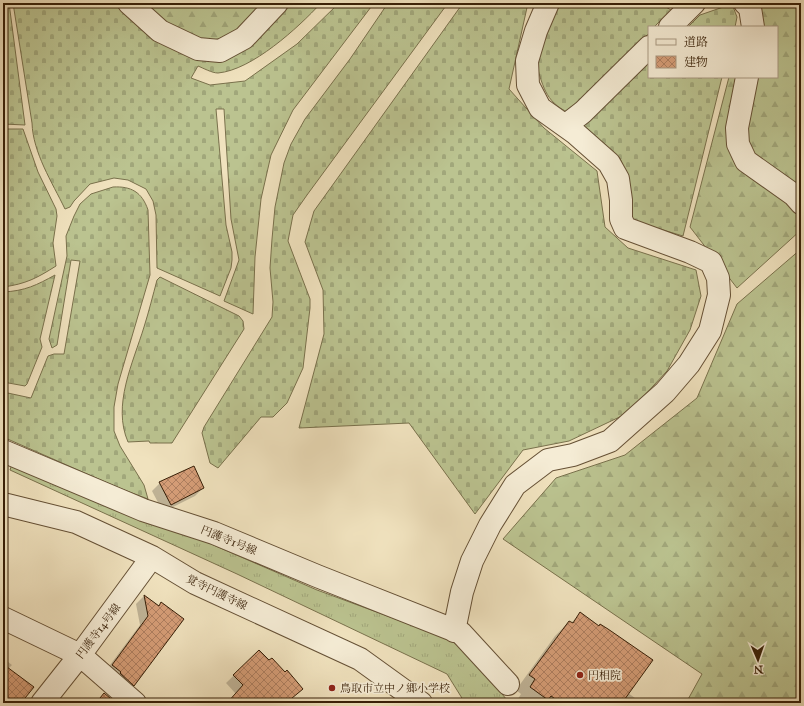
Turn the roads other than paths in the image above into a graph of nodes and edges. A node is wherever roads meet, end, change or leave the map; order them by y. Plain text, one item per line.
1 (129, 3) edge
2 (277, 3) edge
3 (548, 3) edge
4 (694, 3) edge
5 (745, 3) edge
6 (671, 26) edge
7 (753, 26) edge
8 (648, 48) edge
9 (747, 78) edge
10 (565, 126) junction
11 (801, 203) edge
12 (3, 451) edge
13 (3, 504) edge
14 (152, 557) junction
15 (3, 618) edge
16 (454, 631) junction
17 (80, 655) junction
18 (508, 684) dead end
19 (42, 703) edge
20 (136, 703) edge
21 (422, 703) edge

1 - 2 street
3 - 10 street
4 - 6 street
5 - 7 street
8 - 10 street
9 - 11 street
10 - 16 street
12 - 16 street, 円護寺1号線
13 - 14 street, 覚寺円護寺線
14 - 17 street, 円護寺14号線
14 - 21 street, 覚寺円護寺線
15 - 17 street
16 - 18 street, 円護寺1号線
17 - 19 street, 円護寺14号線
17 - 20 street

